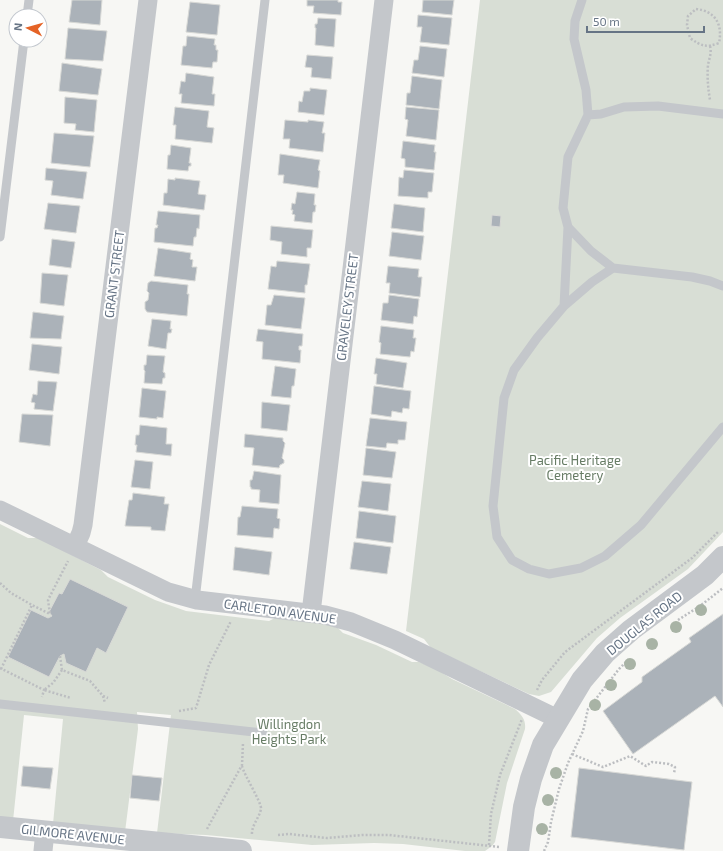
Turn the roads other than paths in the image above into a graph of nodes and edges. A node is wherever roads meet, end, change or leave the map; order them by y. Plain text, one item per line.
1 (148, 0) edge
2 (265, 0) edge
3 (384, 0) edge
4 (582, 0) edge
5 (23, 48) edge
6 (720, 114) edge
7 (588, 115) junction
8 (568, 227) junction
9 (0, 237) edge
10 (613, 268) junction
11 (723, 286) edge
12 (564, 306) junction
13 (723, 427) edge
14 (0, 510) edge
15 (75, 546) junction
16 (723, 557) edge
17 (195, 600) junction
18 (311, 613) junction
19 (0, 704) edge
20 (558, 718) junction
21 (262, 733) dead end
22 (0, 827) edge
23 (44, 841) edge
24 (237, 847) edge
25 (518, 851) edge

1 - 15 street, GRANT STREET
2 - 17 lane
3 - 18 street, GRAVELEY STREET
4 - 7 lane
5 - 9 lane
6 - 7 lane
7 - 8 lane
8 - 10 lane
8 - 12 lane
10 - 11 lane
10 - 12 lane
12 - 13 lane
14 - 15 street, CARLETON AVENUE
15 - 17 street, CARLETON AVENUE
16 - 20 street, DOUGLAS ROAD
17 - 18 street, CARLETON AVENUE
18 - 20 street, CARLETON AVENUE
19 - 21 lane
20 - 25 street, DOUGLAS ROAD
22 - 23 street, GILMORE AVENUE
23 - 24 street, GILMORE AVENUE

